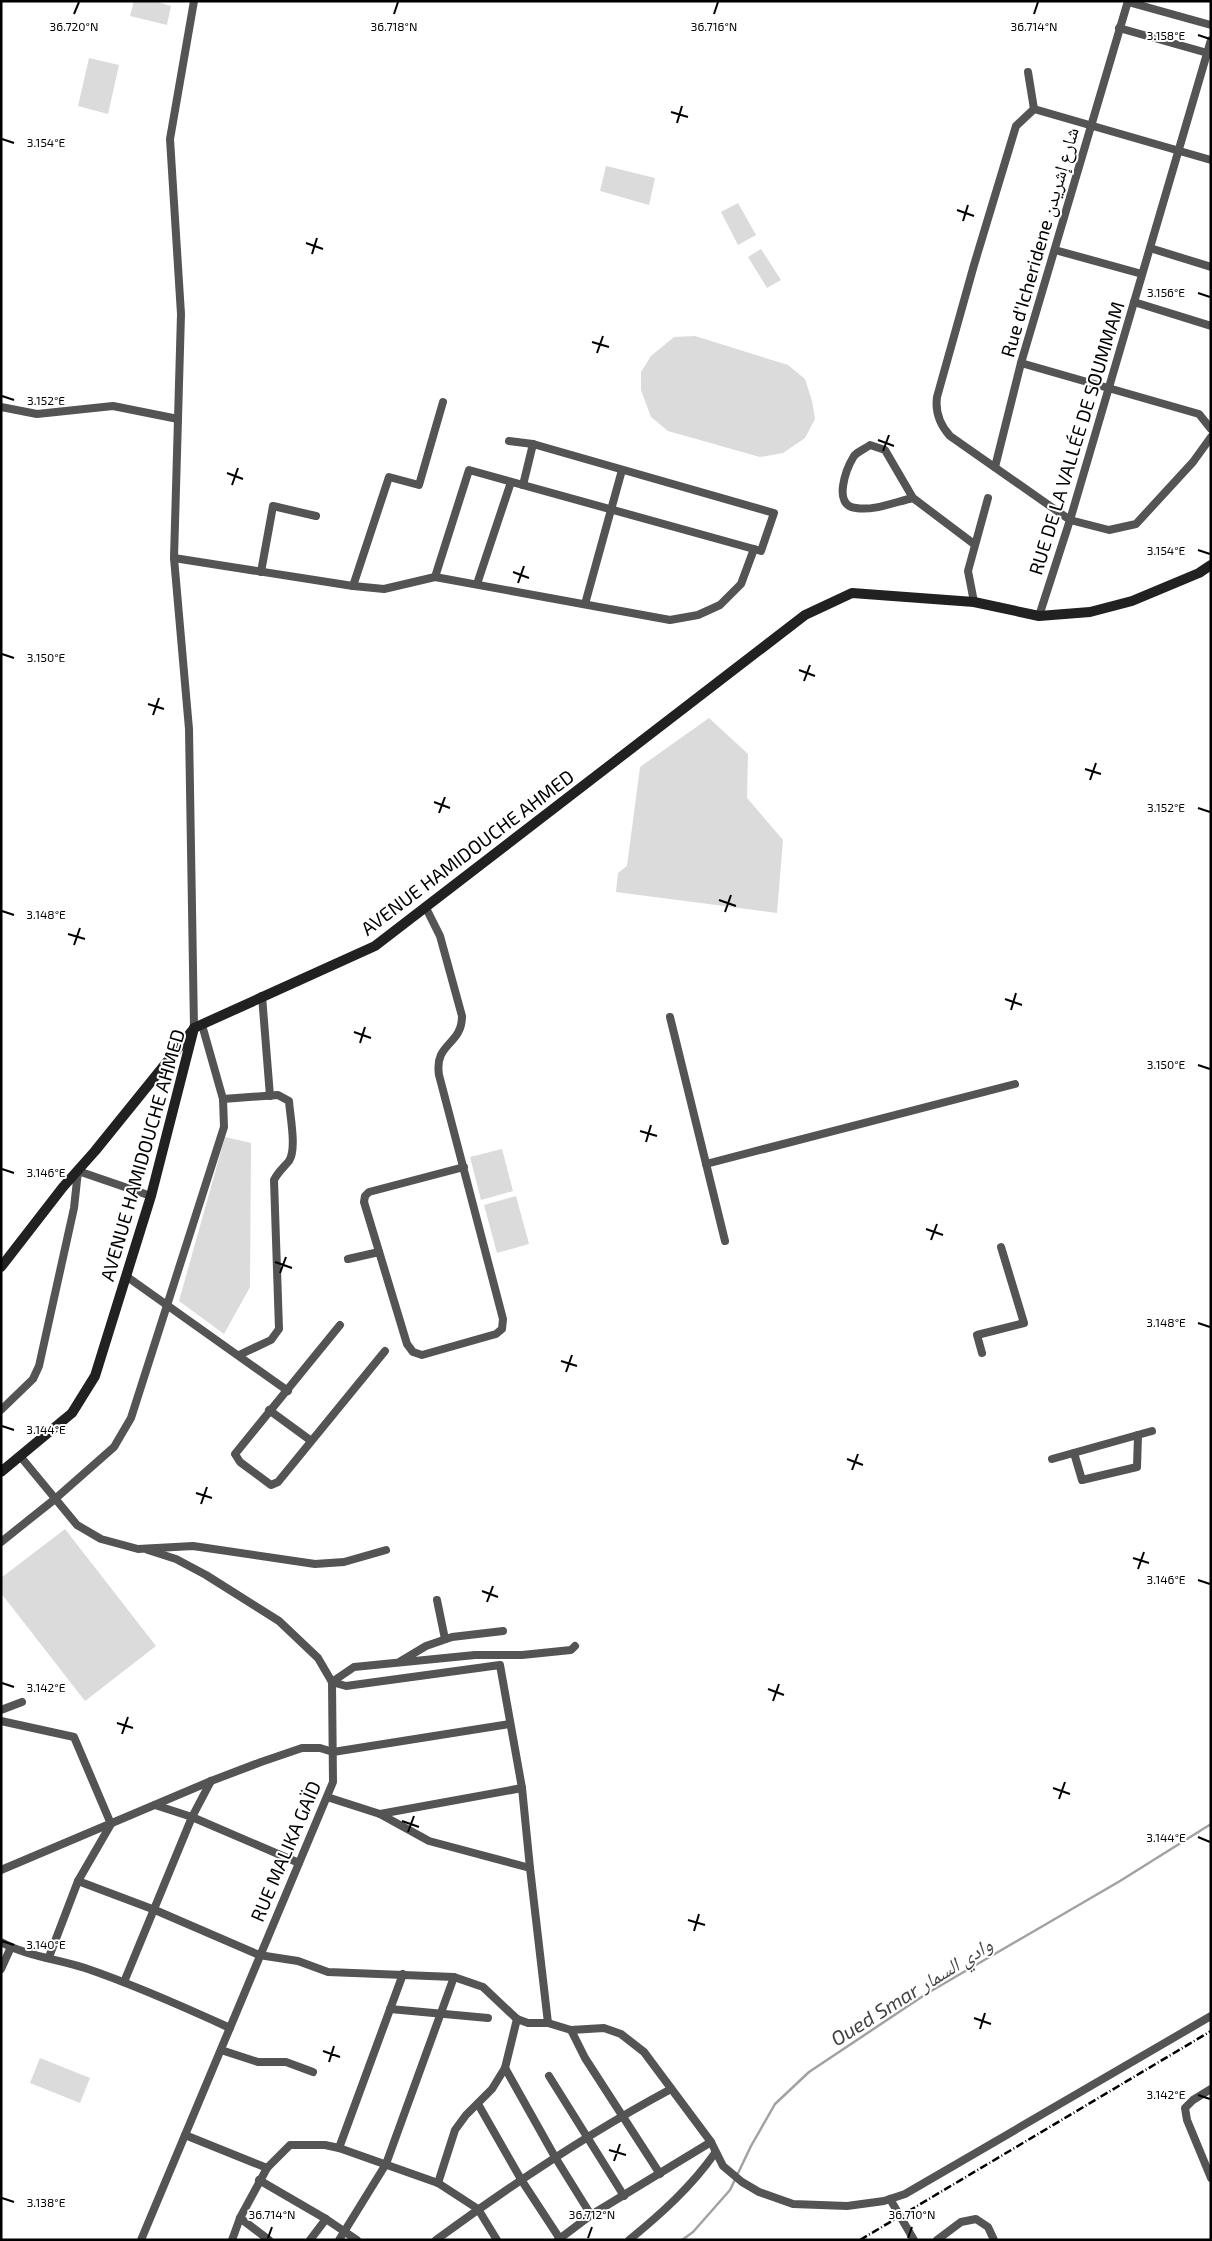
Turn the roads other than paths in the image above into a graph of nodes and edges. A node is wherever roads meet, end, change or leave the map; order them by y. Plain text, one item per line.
1 (194, 1) edge
2 (1128, 2) edge
3 (1211, 25) edge
4 (1119, 28) junction
5 (1211, 40) edge
6 (1209, 54) edge
7 (1028, 72) dead end
8 (1034, 109) junction
9 (1090, 126) junction
10 (1178, 151) junction
11 (1211, 160) edge
12 (1150, 248) junction
13 (1055, 250) junction
14 (1211, 267) edge
15 (1142, 274) junction
16 (1134, 302) junction
17 (1211, 326) edge
18 (1021, 363) junction
19 (1109, 388) junction
20 (443, 402) dead end
21 (1, 407) edge
22 (178, 419) junction
23 (1211, 430) edge
24 (1211, 438) edge
25 (509, 441) dead end
26 (533, 444) junction
27 (995, 467) junction
28 (622, 470) junction
29 (511, 482) junction
30 (523, 485) junction
31 (913, 498) junction
32 (988, 498) dead end
33 (612, 510) junction
34 (316, 516) dead end
35 (1070, 520) junction
36 (974, 544) junction
37 (754, 549) junction
38 (174, 558) junction
39 (1211, 565) edge
40 (261, 572) junction
41 (435, 577) junction
42 (477, 584) junction
43 (353, 586) junction
44 (974, 602) junction
45 (585, 604) junction
46 (1039, 616) junction
47 (426, 908) junction
48 (262, 996) junction
49 (670, 1017) dead end
50 (198, 1027) junction
51 (1015, 1084) dead end
52 (270, 1096) junction
53 (223, 1099) junction
54 (706, 1164) junction
55 (464, 1168) junction
56 (78, 1171) junction
57 (151, 1196) junction
58 (725, 1240) dead end
59 (1001, 1247) dead end
60 (379, 1252) junction
61 (348, 1260) dead end
62 (1, 1267) edge
63 (126, 1276) junction
64 (168, 1305) junction
65 (340, 1325) dead end
66 (385, 1351) dead end
67 (982, 1353) dead end
68 (239, 1355) junction
69 (288, 1391) junction
70 (1, 1410) edge
71 (269, 1410) junction
72 (1152, 1431) dead end
73 (1138, 1435) junction
74 (310, 1440) junction
75 (1074, 1453) junction
76 (20, 1456) junction
77 (1052, 1459) dead end
78 (1, 1472) edge
79 (55, 1499) junction
80 (1, 1542) edge
81 (148, 1550) junction
82 (386, 1550) dead end
83 (436, 1600) dead end
84 (503, 1631) dead end
85 (445, 1639) junction
86 (575, 1646) dead end
87 (399, 1663) junction
88 (332, 1682) junction
89 (22, 1702) dead end
90 (1, 1710) edge
91 (1, 1721) edge
92 (510, 1724) junction
93 (333, 1752) junction
94 (211, 1781) junction
95 (522, 1788) junction
96 (327, 1797) junction
97 (155, 1805) junction
98 (380, 1814) junction
99 (192, 1817) junction
100 (111, 1824) junction
101 (299, 1863) junction
102 (530, 1868) junction
103 (1, 1870) edge
104 (78, 1881) junction
105 (155, 1910) junction
106 (1, 1942) edge
107 (11, 1947) junction
108 (259, 1955) junction
109 (49, 1957) junction
110 (1, 1970) edge
111 (402, 1974) junction
112 (454, 1977) junction
113 (124, 1982) junction
114 (390, 2009) junction
115 (441, 2013) junction
116 (1211, 2016) edge
117 (488, 2018) dead end
118 (517, 2019) junction
119 (548, 2024) junction
120 (230, 2028) junction
121 (571, 2030) junction
122 (221, 2050) junction
123 (505, 2068) junction
124 (313, 2072) dead end
125 (549, 2076) dead end
126 (671, 2089) junction
127 (1211, 2089) edge
128 (478, 2104) junction
129 (622, 2115) junction
130 (185, 2135) junction
131 (587, 2136) junction
132 (711, 2142) junction
133 (339, 2148) junction
134 (715, 2153) junction
135 (555, 2157) junction
136 (386, 2164) junction
137 (267, 2168) junction
138 (660, 2174) junction
139 (1211, 2178) edge
140 (259, 2180) junction
141 (522, 2181) junction
142 (438, 2183) junction
143 (624, 2196) junction
144 (890, 2199) junction
145 (478, 2209) junction
146 (591, 2215) junction
147 (240, 2218) junction
148 (326, 2219) junction
149 (346, 2231) junction
150 (559, 2239) edge
151 (141, 2240) edge
152 (232, 2240) edge
153 (269, 2240) edge
154 (310, 2240) edge
155 (339, 2240) edge
156 (357, 2240) edge
157 (436, 2240) edge
158 (497, 2240) edge
159 (628, 2240) edge
160 (914, 2240) edge
161 (937, 2240) edge
162 (994, 2240) edge

1 - 22 street
2 - 3 street
2 - 4 street, Rue d'Icheridene شارع إشريدن
4 - 6 street
4 - 9 street, Rue d'Icheridene شارع إشريدن
5 - 6 street, RUE DE LA VALLÉE DE SOUMMAM
6 - 10 street, RUE DE LA VALLÉE DE SOUMMAM
7 - 8 street
8 - 9 street
8 - 27 street
9 - 10 street
9 - 13 street, Rue d'Icheridene شارع إشريدن
10 - 11 street
10 - 12 street, RUE DE LA VALLÉE DE SOUMMAM
12 - 14 street
12 - 15 street, RUE DE LA VALLÉE DE SOUMMAM
13 - 15 street
13 - 18 street, Rue d'Icheridene شارع إشريدن
15 - 16 street, RUE DE LA VALLÉE DE SOUMMAM
16 - 17 street
16 - 19 street, RUE DE LA VALLÉE DE SOUMMAM
18 - 19 street
18 - 27 street, Rue d'Icheridene شارع إشريدن
19 - 23 street
19 - 35 street, RUE DE LA VALLÉE DE SOUMMAM
20 - 43 street
21 - 22 street
22 - 38 street
24 - 35 street
25 - 26 street
26 - 28 street
26 - 30 street
27 - 35 street
28 - 33 street
28 - 37 street
29 - 30 street
29 - 41 street
29 - 42 street
30 - 33 street
31 - 31 street
31 - 36 street
32 - 36 street
33 - 37 street
33 - 45 street
34 - 40 street
35 - 46 street, RUE DE LA VALLÉE DE SOUMMAM
36 - 44 street
37 - 45 street
38 - 40 street
38 - 50 street
39 - 46 main road, AVENUE HAMIDOUCHE AHMED
40 - 43 street
41 - 42 street
41 - 43 street
42 - 45 street
44 - 46 main road, AVENUE HAMIDOUCHE AHMED
44 - 47 main road, AVENUE HAMIDOUCHE AHMED
47 - 48 main road, AVENUE HAMIDOUCHE AHMED
47 - 55 street
48 - 50 main road, AVENUE HAMIDOUCHE AHMED
48 - 52 street
49 - 54 street
50 - 53 street
50 - 56 main road
50 - 57 main road, AVENUE HAMIDOUCHE AHMED
51 - 54 street
52 - 53 street
52 - 68 street
53 - 64 street
54 - 58 street
55 - 60 street
55 - 60 street
56 - 57 street
56 - 62 main road
56 - 70 street
57 - 63 main road, AVENUE HAMIDOUCHE AHMED
59 - 67 street
60 - 61 street
63 - 64 street
63 - 76 main road, AVENUE HAMIDOUCHE AHMED
64 - 68 street
64 - 79 street
65 - 69 street
66 - 74 street
68 - 69 street
69 - 71 street
71 - 74 street
71 - 74 street
72 - 73 street
73 - 75 street
73 - 75 street
75 - 77 street
76 - 78 main road, AVENUE HAMIDOUCHE AHMED
76 - 79 street
79 - 80 street
79 - 81 street
81 - 82 street
81 - 88 street, RUE MALIKA GAÏD
83 - 85 street
84 - 85 street
85 - 87 street
86 - 87 street
87 - 88 street
88 - 92 street
88 - 93 street, RUE MALIKA GAÏD
89 - 90 street
91 - 100 street
92 - 93 street
92 - 95 street
93 - 94 street
93 - 96 street, RUE MALIKA GAÏD
94 - 97 street
94 - 99 street
95 - 98 street
95 - 102 street
96 - 98 street
96 - 101 street, RUE MALIKA GAÏD
97 - 99 street
97 - 100 street
98 - 102 street
99 - 101 street
99 - 105 street
100 - 103 street
100 - 104 street
101 - 108 street, RUE MALIKA GAÏD
102 - 119 street
104 - 105 street
104 - 109 street
105 - 108 street
105 - 113 street
106 - 107 street
107 - 109 street
107 - 110 street
108 - 111 street
108 - 120 street, RUE MALIKA GAÏD
109 - 113 street
111 - 112 street
111 - 114 street
112 - 115 street
112 - 118 street
113 - 120 street
114 - 115 street
114 - 133 street
115 - 117 street
115 - 136 street
116 - 144 street
118 - 119 street
118 - 123 street
119 - 121 street
120 - 122 street, RUE MALIKA GAÏD
121 - 126 street
121 - 129 street
122 - 124 street
122 - 130 street, RUE MALIKA GAÏD
123 - 128 street
123 - 135 street
125 - 131 street
126 - 129 street
126 - 132 street
127 - 139 street
128 - 141 street
128 - 142 street
129 - 131 street
129 - 138 street
130 - 137 street
130 - 151 street, RUE MALIKA GAÏD
131 - 135 street
131 - 143 street
132 - 134 street
132 - 138 street
133 - 136 street
133 - 137 street
134 - 144 street
134 - 159 street
135 - 141 street
135 - 146 street
136 - 142 street
136 - 149 street
137 - 140 street
138 - 143 street
140 - 147 street
140 - 148 street
141 - 145 street
141 - 150 street
142 - 145 street
143 - 146 street
144 - 160 street
145 - 157 street
145 - 158 street
146 - 150 street
147 - 152 street
147 - 153 street
148 - 149 street
148 - 154 street
149 - 155 street
149 - 156 street
161 - 162 street

